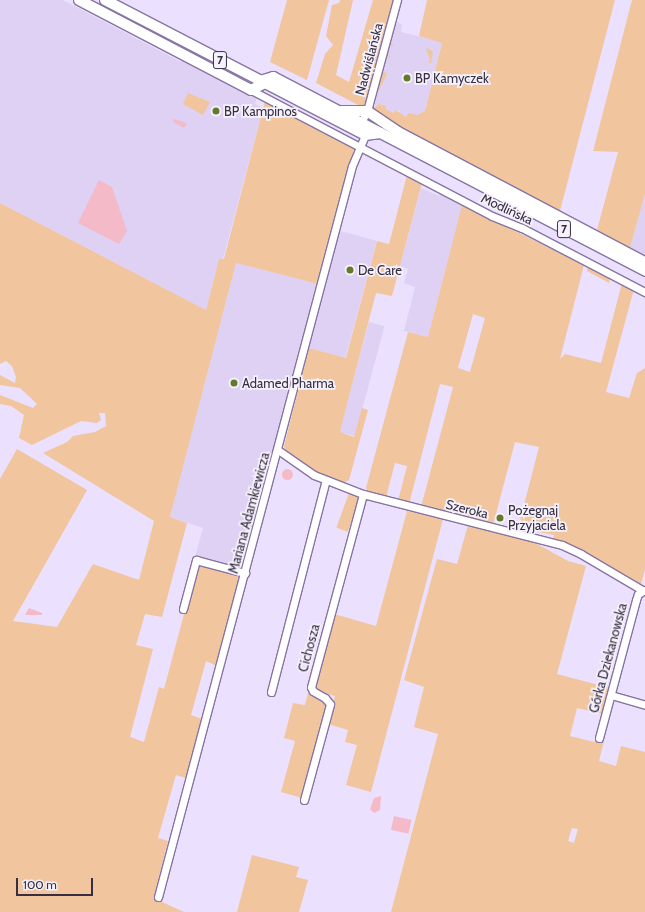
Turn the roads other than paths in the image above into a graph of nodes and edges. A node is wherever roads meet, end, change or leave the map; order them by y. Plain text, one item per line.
1 (79, 0) edge
2 (105, 0) edge
3 (397, 0) edge
4 (180, 39) junction
5 (185, 55) junction
6 (267, 82) junction
7 (254, 91) junction
8 (338, 111) junction
9 (367, 112) junction
10 (361, 123) junction
11 (352, 128) junction
12 (381, 133) junction
13 (365, 135) junction
14 (359, 146) junction
15 (645, 262) edge
16 (645, 271) edge
17 (645, 292) edge
18 (278, 450) junction
19 (326, 480) junction
20 (363, 494) junction
21 (245, 574) junction
22 (643, 590) edge
23 (183, 609) dead end
24 (271, 692) dead end
25 (610, 695) junction
26 (645, 705) edge
27 (599, 738) dead end
28 (304, 800) dead end
29 (158, 898) dead end

1 - 5 highway
2 - 4 highway, 7
3 - 9 street, Nadwiślańska
4 - 5 highway
4 - 6 highway, 7
5 - 7 highway
6 - 7 highway
6 - 8 highway, 7
6 - 11 highway, 7
7 - 14 street, Modlińska
8 - 9 highway
8 - 10 highway, 7
9 - 10 street, Nadwiślańska
9 - 15 highway
10 - 11 street
10 - 12 highway, 7
11 - 13 highway, 7
12 - 13 highway
12 - 16 highway, 7
13 - 14 street, Mariana Adamkiewicza
14 - 17 street, Modlińska
14 - 18 street, Mariana Adamkiewicza
18 - 19 street, Szeroka
18 - 21 street, Mariana Adamkiewicza
19 - 20 street, Szeroka
19 - 24 street
20 - 22 street, Szeroka
20 - 28 street, Cichosza
21 - 23 street
21 - 29 street, Mariana Adamkiewicza
22 - 25 street, Górka Dziekanowska
25 - 26 street
25 - 27 street, Górka Dziekanowska

